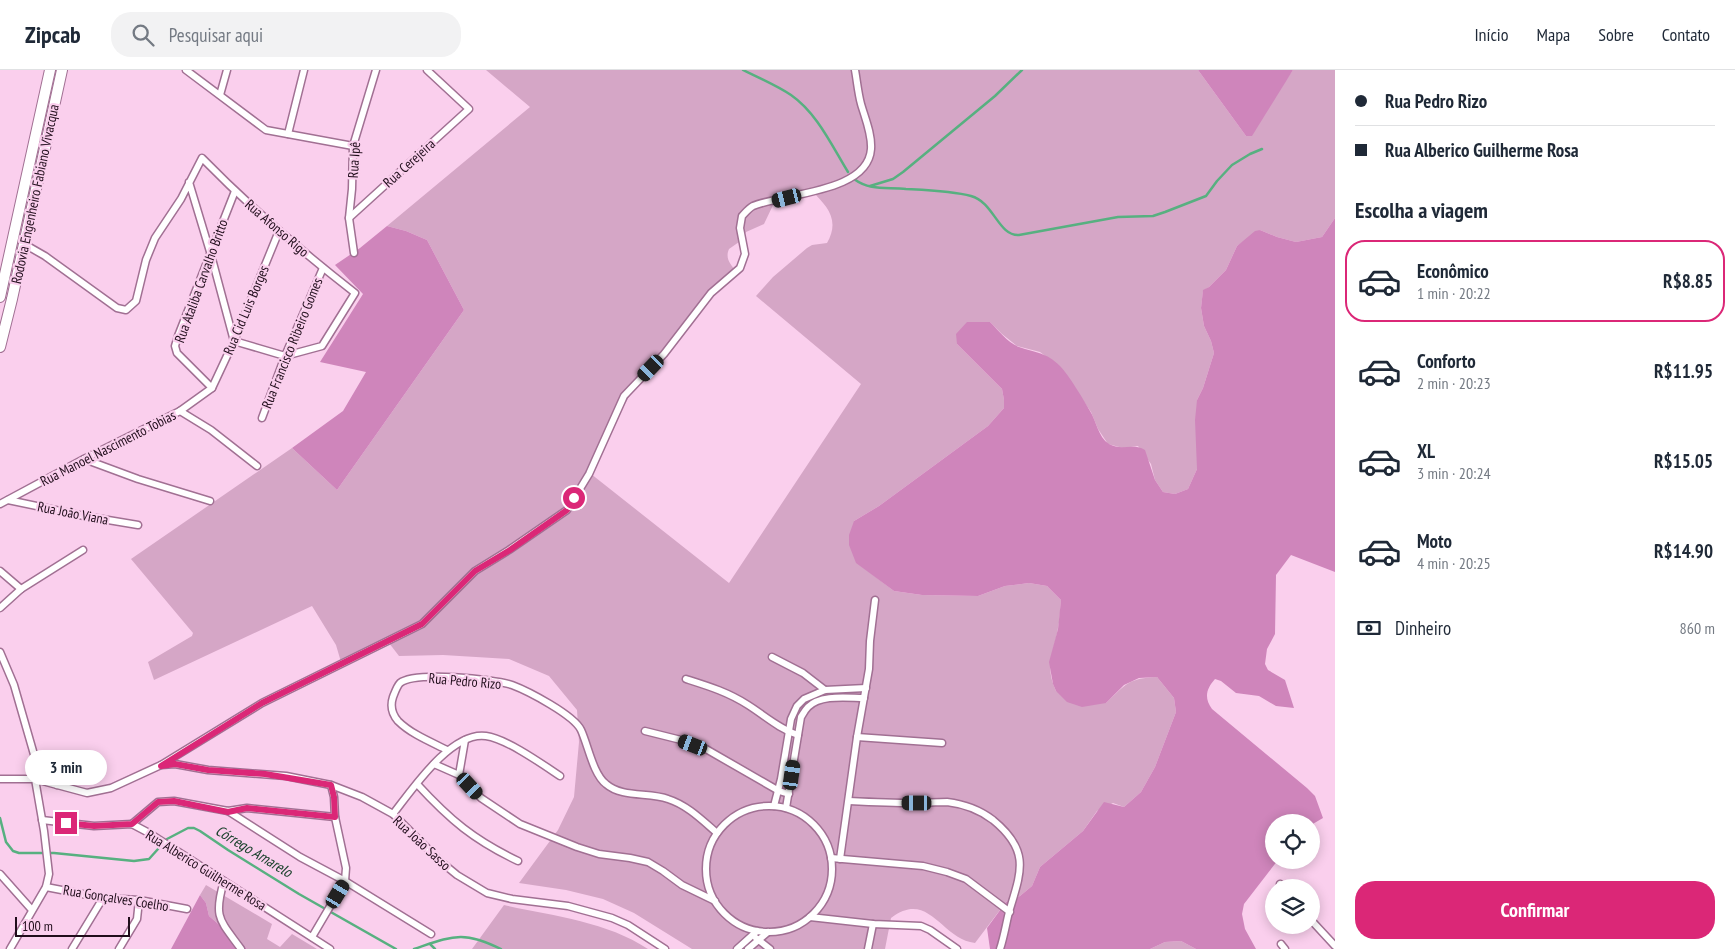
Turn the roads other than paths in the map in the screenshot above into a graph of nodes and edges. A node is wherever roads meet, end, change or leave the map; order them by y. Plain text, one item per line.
1 (50, 70) edge
2 (62, 70) edge
3 (186, 70) edge
4 (227, 70) edge
5 (304, 70) edge
6 (376, 70) edge
7 (427, 70) edge
8 (855, 70) edge
9 (220, 95) junction
10 (288, 134) junction
11 (353, 146) junction
12 (29, 162) junction
13 (42, 165) junction
14 (189, 182) junction
15 (235, 191) junction
16 (349, 218) junction
17 (279, 231) junction
18 (24, 244) junction
19 (354, 253) dead end
20 (211, 254) junction
21 (323, 268) junction
22 (0, 296) edge
23 (12, 299) junction
24 (234, 341) junction
25 (0, 347) edge
26 (285, 356) junction
27 (212, 388) junction
28 (180, 411) junction
29 (262, 418) dead end
30 (84, 459) junction
31 (257, 466) dead end
32 (8, 500) junction
33 (210, 501) dead end
34 (0, 504) edge
35 (138, 524) dead end
36 (83, 550) dead end
37 (0, 571) edge
38 (21, 589) junction
39 (876, 600) dead end
40 (0, 608) edge
41 (0, 652) edge
42 (772, 656) dead end
43 (686, 679) dead end
44 (866, 688) junction
45 (825, 690) junction
46 (864, 698) junction
47 (644, 731) dead end
48 (789, 732) junction
49 (798, 736) junction
50 (857, 737) junction
51 (465, 740) junction
52 (942, 743) dead end
53 (446, 750) junction
54 (35, 758) junction
55 (434, 764) junction
56 (161, 766) junction
57 (459, 775) junction
58 (560, 776) dead end
59 (0, 779) edge
60 (35, 779) junction
61 (416, 784) junction
62 (57, 785) junction
63 (331, 785) junction
64 (778, 791) junction
65 (789, 794) junction
66 (848, 801) junction
67 (774, 806) junction
68 (786, 808) junction
69 (228, 812) junction
70 (392, 814) junction
71 (335, 817) junction
72 (42, 820) junction
73 (132, 824) junction
74 (717, 833) junction
75 (831, 858) junction
76 (840, 859) junction
77 (518, 861) dead end
78 (0, 874) edge
79 (224, 881) junction
80 (345, 881) junction
81 (46, 887) junction
82 (103, 898) junction
83 (139, 900) junction
84 (715, 901) junction
85 (187, 909) dead end
86 (32, 910) junction
87 (1010, 912) junction
88 (810, 917) junction
89 (873, 924) junction
90 (1320, 930) edge
91 (768, 932) junction
92 (755, 933) junction
93 (431, 934) dead end
94 (312, 937) junction
95 (759, 940) junction
96 (1335, 946) edge
97 (10, 949) edge
98 (72, 949) edge
99 (119, 949) edge
100 (241, 949) edge
101 (330, 949) edge
102 (664, 949) edge
103 (737, 949) edge
104 (748, 949) edge
105 (770, 949) edge
106 (868, 949) edge
107 (957, 949) edge
108 (1000, 949) edge

1 - 12 highway, Rodovia Engenheiro Fabiano Vivacqua
2 - 13 highway, Rodovia Engenheiro Fabiano Vivacqua
3 - 9 street
4 - 9 street
5 - 10 street
6 - 11 street, Rua Ipê
7 - 16 street, Rua Cerejeira
8 - 56 street
9 - 10 street
10 - 11 street
11 - 16 street, Rua Ipê
12 - 13 highway
12 - 22 highway, Rodovia Engenheiro Fabiano Vivacqua
13 - 18 highway, Rodovia Engenheiro Fabiano Vivacqua
14 - 15 street, Rua Afonso Rigo
14 - 18 street
14 - 20 street
15 - 17 street, Rua Afonso Rigo
15 - 20 street, Rua Ataliba Carvalho Britto
16 - 19 street, Rua Ipê
17 - 21 street, Rua Afonso Rigo
17 - 24 street, Rua Cid Luis Borges
18 - 23 highway, Rodovia Engenheiro Fabiano Vivacqua
20 - 24 street
20 - 27 street, Rua Ataliba Carvalho Britto
21 - 26 street, Rua Francisco Ribeiro Gomes
21 - 26 street, Rua Afonso Rigo
22 - 23 highway
23 - 25 highway, Rodovia Engenheiro Fabiano Vivacqua
24 - 26 street
24 - 27 street, Rua Cid Luis Borges
26 - 29 street, Rua Francisco Ribeiro Gomes
27 - 28 street, Rua Manoel Nascimento Tobias
28 - 30 street, Rua Manoel Nascimento Tobias
28 - 31 street
30 - 32 street, Rua Manoel Nascimento Tobias
30 - 33 street
32 - 34 street, Rua Manoel Nascimento Tobias
32 - 35 street, Rua João Viana
36 - 38 street
37 - 38 street
38 - 40 street
39 - 44 street
41 - 54 street
42 - 45 street
43 - 48 street
44 - 45 street
44 - 46 street
45 - 48 street
46 - 49 street
46 - 50 street
47 - 64 street
48 - 49 street
48 - 64 street
49 - 65 street
50 - 52 street
50 - 66 street
51 - 53 street
51 - 57 street
51 - 58 street
53 - 55 street
53 - 74 street, Rua Pedro Rizo
54 - 60 street
54 - 62 street
55 - 57 street
55 - 61 street
56 - 62 street, Rua João Sasso
56 - 63 street, Rua João Sasso
57 - 84 street
59 - 60 street, Rua João Sasso
60 - 62 street, Rua João Sasso
60 - 72 street
61 - 70 street
61 - 77 street
63 - 70 street, Rua João Sasso
63 - 71 street
64 - 65 street
64 - 67 street
65 - 68 street
66 - 76 street
66 - 87 street
67 - 68 street
67 - 74 street
68 - 75 street
69 - 71 street
69 - 73 street
69 - 80 street
70 - 102 street, Rua João Sasso
71 - 80 street
72 - 73 street, Rua Alberico Guilherme Rosa
72 - 81 street
73 - 79 street, Rua Alberico Guilherme Rosa
74 - 84 street
75 - 76 street
75 - 88 street
76 - 87 street
78 - 86 street
79 - 94 street, Rua Alberico Guilherme Rosa
79 - 100 street
80 - 93 street
80 - 94 street
81 - 82 street, Rua Gonçalves Coelho
81 - 86 street
82 - 83 street, Rua Gonçalves Coelho
82 - 98 street
83 - 85 street, Rua Gonçalves Coelho
83 - 99 street
84 - 92 street
86 - 97 street
87 - 108 street
88 - 89 street
88 - 91 street
89 - 106 street
89 - 107 street
90 - 96 street
91 - 92 street
91 - 95 street
92 - 95 street
92 - 103 street
94 - 101 street, Rua Alberico Guilherme Rosa
95 - 104 street
95 - 105 street

